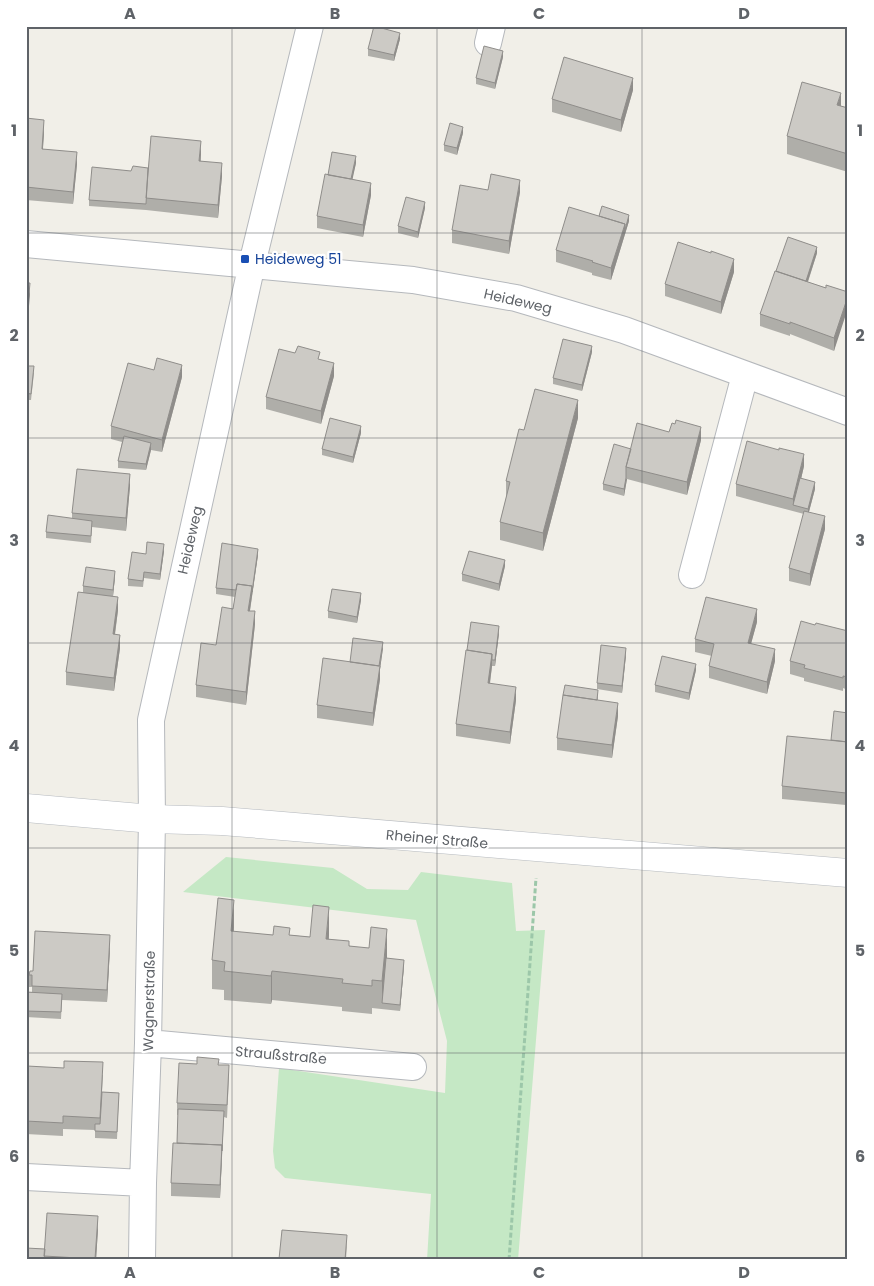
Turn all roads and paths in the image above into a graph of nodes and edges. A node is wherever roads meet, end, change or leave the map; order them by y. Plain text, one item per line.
1 (310, 26) edge
2 (26, 244) edge
3 (252, 264) junction
4 (745, 375) junction
5 (848, 412) edge
6 (692, 575) dead end
7 (26, 808) edge
8 (152, 820) junction
9 (539, 847) junction
10 (848, 873) edge
11 (148, 1043) junction
12 (413, 1067) dead end
13 (26, 1177) edge
14 (143, 1183) junction
15 (142, 1260) edge
16 (509, 1260) edge

1 - 3 street, Heideweg
2 - 3 street, Heideweg
3 - 4 street, Heideweg
3 - 8 street, Heideweg
4 - 5 street, Heideweg
4 - 6 street
7 - 8 main road, Rheiner Straße
8 - 9 main road, Rheiner Straße
8 - 11 street, Wagnerstraße
9 - 10 main road, Rheiner Straße
9 - 16 path
11 - 12 street, Straußstraße
11 - 14 street, Wagnerstraße
13 - 14 street
14 - 15 street, Wagnerstraße

